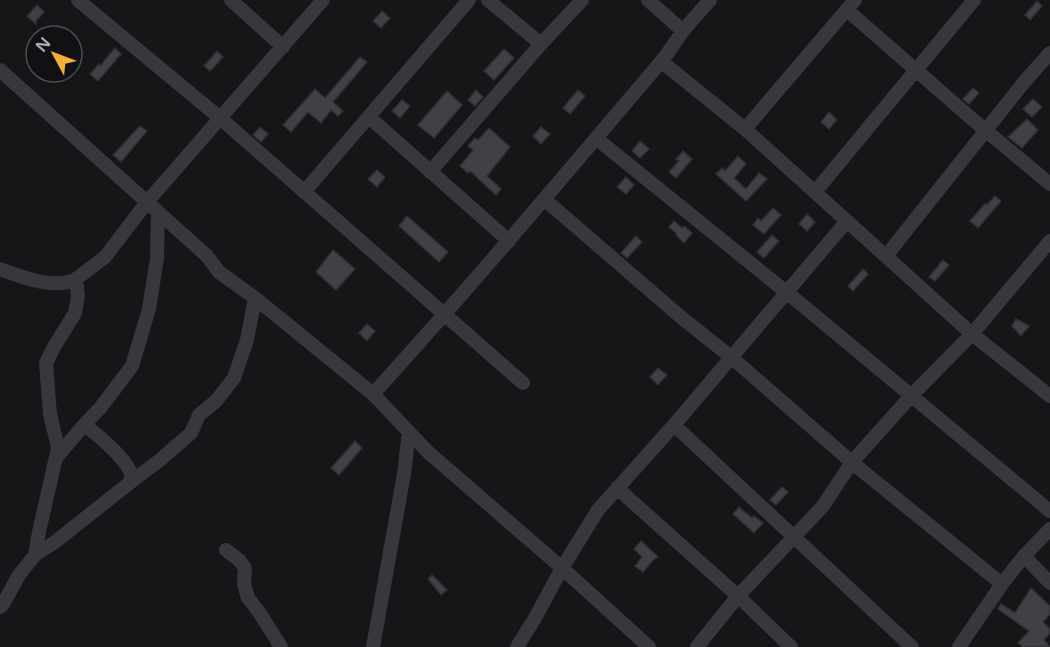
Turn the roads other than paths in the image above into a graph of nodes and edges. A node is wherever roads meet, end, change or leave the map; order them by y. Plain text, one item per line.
1 (78, 0) edge
2 (231, 0) edge
3 (323, 0) edge
4 (469, 0) edge
5 (488, 0) edge
6 (582, 0) edge
7 (648, 0) edge
8 (710, 0) edge
9 (974, 0) edge
10 (851, 5) edge
11 (683, 31) junction
12 (541, 44) junction
13 (282, 47) junction
14 (1050, 53) edge
15 (662, 62) junction
16 (0, 70) edge
17 (916, 70) junction
18 (369, 117) junction
19 (220, 118) junction
20 (745, 129) junction
21 (986, 131) junction
22 (597, 139) junction
23 (430, 172) junction
24 (1050, 184) edge
25 (304, 192) junction
26 (815, 192) junction
27 (544, 199) junction
28 (153, 207) junction
29 (847, 221) junction
30 (509, 241) junction
31 (1050, 241) edge
32 (886, 256) junction
33 (0, 269) edge
34 (76, 279) junction
35 (786, 292) junction
36 (255, 298) junction
37 (445, 315) junction
38 (972, 334) junction
39 (731, 357) junction
40 (523, 383) dead end
41 (373, 394) junction
42 (911, 396) junction
43 (1050, 396) edge
44 (84, 425) junction
45 (674, 425) junction
46 (409, 432) junction
47 (56, 459) junction
48 (852, 462) junction
49 (132, 481) junction
50 (617, 488) junction
51 (1050, 511) edge
52 (1050, 529) edge
53 (795, 537) junction
54 (226, 550) dead end
55 (35, 555) junction
56 (1024, 556) junction
57 (562, 568) junction
58 (1050, 583) edge
59 (1002, 584) junction
60 (738, 596) junction
61 (0, 607) edge
62 (523, 644) edge
63 (281, 647) edge
64 (373, 647) edge
65 (649, 647) edge
66 (697, 647) edge
67 (791, 647) edge
68 (912, 647) edge
69 (959, 647) edge

1 - 19 street
2 - 13 street
3 - 13 street
4 - 18 street
5 - 12 street
6 - 12 street
7 - 11 street
8 - 11 street
9 - 17 street
10 - 17 street
10 - 20 street
11 - 15 street
12 - 23 street
13 - 19 street
14 - 21 street
15 - 20 street
15 - 22 street
16 - 28 street
17 - 21 street
17 - 26 street
18 - 23 street
18 - 25 street
19 - 25 street
19 - 28 street
20 - 26 street
21 - 24 street
21 - 32 street
22 - 27 street
22 - 35 street
23 - 30 street
25 - 37 street
26 - 29 street
27 - 30 street
27 - 39 street
28 - 34 street
28 - 36 street
28 - 44 street
29 - 32 street
29 - 35 street
30 - 37 street
31 - 38 street
32 - 38 street
33 - 34 street
34 - 47 street
35 - 39 street
35 - 42 street
36 - 41 street
36 - 49 street
37 - 40 street
37 - 41 street
38 - 42 street
38 - 43 street
39 - 45 street
39 - 48 street
41 - 46 street
42 - 48 street
42 - 51 street
44 - 47 street
44 - 49 street
45 - 50 street
45 - 53 street
46 - 57 street
46 - 64 street
47 - 55 street
48 - 53 street
48 - 59 street
49 - 55 street
50 - 57 street
50 - 60 street
52 - 56 street
53 - 60 street
53 - 68 street
54 - 63 street
55 - 61 street
56 - 58 street
56 - 59 street
57 - 62 street
57 - 65 street
59 - 69 street
60 - 66 street
60 - 67 street

